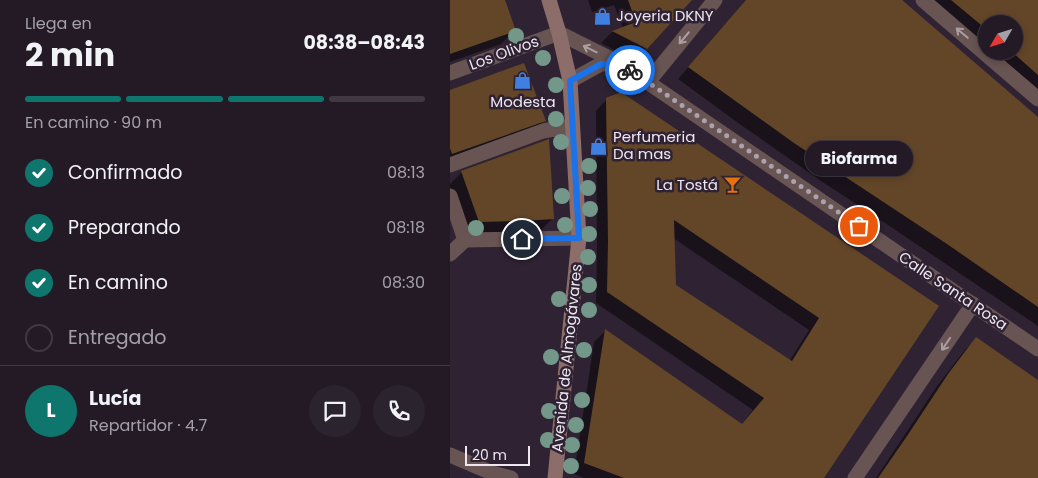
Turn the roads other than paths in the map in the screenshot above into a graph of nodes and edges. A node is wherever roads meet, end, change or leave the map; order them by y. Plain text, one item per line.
1 (549, 0) edge
2 (715, 0) edge
3 (923, 0) edge
4 (559, 33) junction
5 (621, 64) junction
6 (450, 73) edge
7 (570, 81) junction
8 (648, 82) junction
9 (1038, 99) edge
10 (572, 126) junction
11 (450, 165) edge
12 (450, 196) edge
13 (579, 238) junction
14 (465, 240) junction
15 (450, 254) edge
16 (973, 304) junction
17 (1038, 349) edge
18 (450, 455) edge
19 (511, 478) edge
20 (555, 478) edge
21 (855, 478) edge

1 - 4 main road, Avenida de Almogávares
2 -> 8 street
9 -> 3 street
5 -> 4 street, Calle Santa Rosa
4 - 6 street, Los Olivos
4 - 7 main road, Avenida de Almogávares
5 - 7 street
5 - 8 street, Calle Santa Rosa
7 - 10 main road, Avenida de Almogávares
8 - 16 street, Calle Santa Rosa
10 - 11 street
10 - 13 main road, Avenida de Almogávares
12 - 14 street
13 - 14 street
13 - 20 main road, Avenida de Almogávares
14 - 15 street
16 - 17 street, Calle Santa Rosa
16 -> 21 street
18 - 19 street

